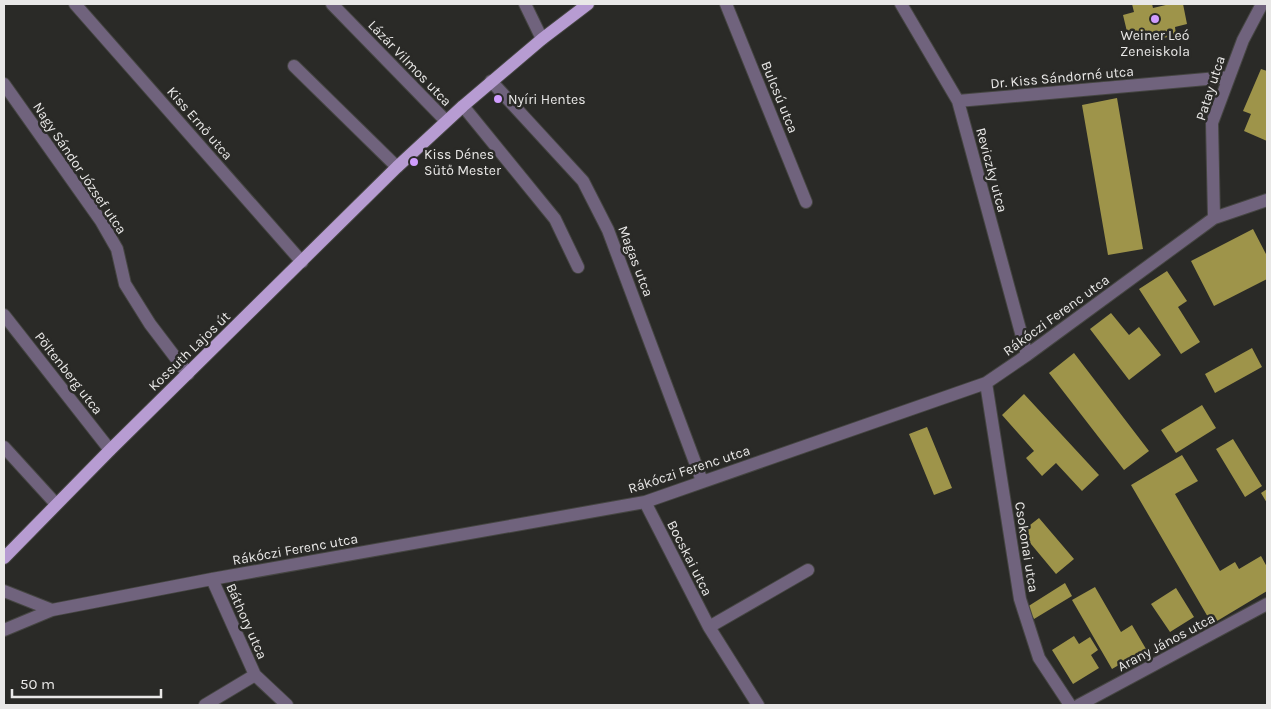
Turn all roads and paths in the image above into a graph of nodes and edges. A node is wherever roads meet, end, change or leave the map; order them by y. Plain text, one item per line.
1 (75, 4) edge
2 (332, 4) edge
3 (525, 4) edge
4 (588, 4) edge
5 (726, 4) edge
6 (901, 4) edge
7 (1262, 4) edge
8 (542, 39) junction
9 (294, 66) dead end
10 (1229, 77) junction
11 (491, 81) junction
12 (4, 84) edge
13 (958, 101) junction
14 (463, 106) junction
15 (446, 121) junction
16 (397, 167) junction
17 (1267, 200) edge
18 (806, 202) dead end
19 (1214, 218) junction
20 (302, 262) junction
21 (578, 267) dead end
22 (4, 315) edge
23 (1026, 355) junction
24 (188, 374) junction
25 (986, 383) junction
26 (4, 447) edge
27 (110, 450) junction
28 (702, 481) junction
29 (645, 502) junction
30 (56, 504) junction
31 (4, 558) edge
32 (808, 570) dead end
33 (212, 579) junction
34 (4, 590) edge
35 (1267, 604) edge
36 (52, 610) junction
37 (709, 627) junction
38 (4, 630) edge
39 (255, 675) junction
40 (205, 705) edge
41 (287, 705) edge
42 (758, 705) edge
43 (1070, 705) edge
44 (1079, 705) edge

1 - 20 street, Kiss Ernő utca
2 - 15 street, Lázár Vilmos utca
3 - 8 street
4 - 8 main road, Kossuth Lajos út
5 - 18 street, Bulcsú utca
6 - 13 street, Reviczky utca
7 - 10 street, Patay utca
8 - 11 main road, Kossuth Lajos út
9 - 16 street
10 - 13 street, Dr. Kiss Sándorné utca
10 - 19 street, Patay utca
11 - 14 main road, Kossuth Lajos út
11 - 28 street, Magas utca
12 - 24 street, Nagy Sándor József utca
13 - 23 street, Reviczky utca
14 - 15 main road, Kossuth Lajos út
14 - 21 street
15 - 16 main road, Kossuth Lajos út
16 - 20 main road, Kossuth Lajos út
17 - 19 street, Rákóczi Ferenc utca
19 - 23 street, Rákóczi Ferenc utca
20 - 24 main road, Kossuth Lajos út
22 - 27 street, Pöltenberg utca
23 - 25 street, Rákóczi Ferenc utca
24 - 27 main road, Kossuth Lajos út
25 - 28 street, Rákóczi Ferenc utca
25 - 43 street, Csokonai utca
26 - 30 street
27 - 30 main road, Kossuth Lajos út
28 - 29 street, Rákóczi Ferenc utca
29 - 33 street, Rákóczi Ferenc utca
29 - 37 street, Bocskai utca
30 - 31 main road, Kossuth Lajos út
32 - 37 street
33 - 36 street, Rákóczi Ferenc utca
33 - 39 street, Báthory utca
34 - 36 street
35 - 44 street, Arany János utca
36 - 38 street, Rákóczi Ferenc utca
37 - 42 street, Bocskai utca
39 - 40 street, Báthory utca
39 - 41 street, Báthory utca

